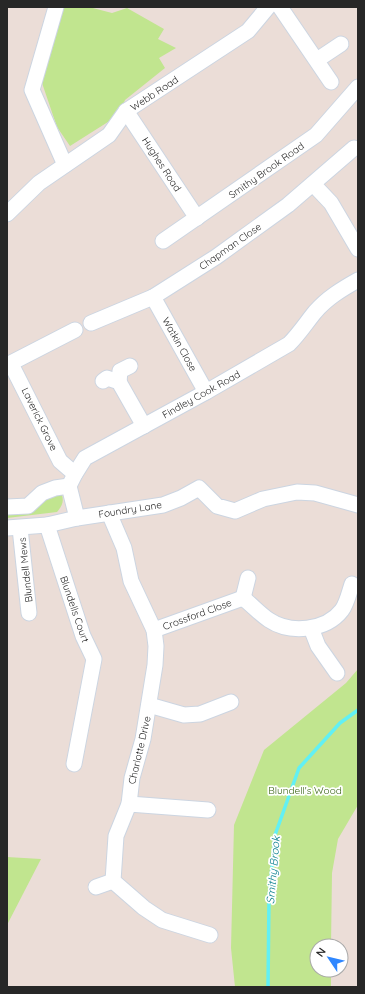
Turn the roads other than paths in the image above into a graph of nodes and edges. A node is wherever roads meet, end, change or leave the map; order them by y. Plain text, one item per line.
1 (56, 7) edge
2 (268, 7) edge
3 (280, 7) edge
4 (340, 44) dead end
5 (317, 60) junction
6 (331, 82) dead end
7 (358, 87) edge
8 (126, 111) junction
9 (354, 148) dead end
10 (65, 165) junction
11 (313, 184) junction
12 (7, 214) edge
13 (197, 218) junction
14 (163, 241) dead end
15 (358, 249) edge
16 (358, 280) edge
17 (153, 297) junction
18 (91, 323) dead end
19 (75, 330) dead end
20 (9, 364) edge
21 (130, 366) dead end
22 (103, 381) dead end
23 (119, 382) junction
24 (206, 392) junction
25 (144, 426) junction
26 (72, 480) junction
27 (358, 505) edge
28 (7, 507) edge
29 (109, 513) junction
30 (77, 518) junction
31 (47, 525) junction
32 (14, 528) edge
33 (248, 578) dead end
34 (352, 584) dead end
35 (243, 598) junction
36 (28, 613) dead end
37 (310, 628) junction
38 (154, 630) junction
39 (337, 673) dead end
40 (231, 702) dead end
41 (149, 705) junction
42 (74, 764) dead end
43 (128, 804) junction
44 (208, 810) dead end
45 (113, 881) junction
46 (96, 887) dead end
47 (210, 935) dead end

1 - 10 street
2 - 8 street, Webb Road
3 - 5 street
4 - 5 street
5 - 6 street
7 - 13 street, Smithy Brook Road
8 - 10 street, Webb Road
8 - 13 street, Hughes Road
9 - 11 street, Chapman Close
10 - 12 street, Webb Road
11 - 15 street
11 - 17 street, Chapman Close
13 - 14 street, Smithy Brook Road
16 - 24 street, Findley Cook Road
17 - 18 street, Chapman Close
17 - 24 street, Watkin Close
19 - 20 street
20 - 26 street, Laverick Grove
21 - 23 street
22 - 23 street
23 - 25 street
24 - 25 street, Findley Cook Road
25 - 26 street, Findley Cook Road
26 - 28 street
26 - 30 street
27 - 29 street, Foundry Lane
29 - 30 street, Foundry Lane
29 - 38 street, Charlotte Drive
30 - 31 street, Foundry Lane
31 - 32 street, Foundry Lane
31 - 42 street, Blundells Court
32 - 36 street, Blundell Mews
33 - 35 street
34 - 37 street, Crossford Close
35 - 37 street, Crossford Close
35 - 38 street, Crossford Close
37 - 39 street
38 - 41 street, Charlotte Drive
40 - 41 street
41 - 43 street, Charlotte Drive
43 - 44 street
43 - 45 street, Charlotte Drive
45 - 46 street
45 - 47 street

